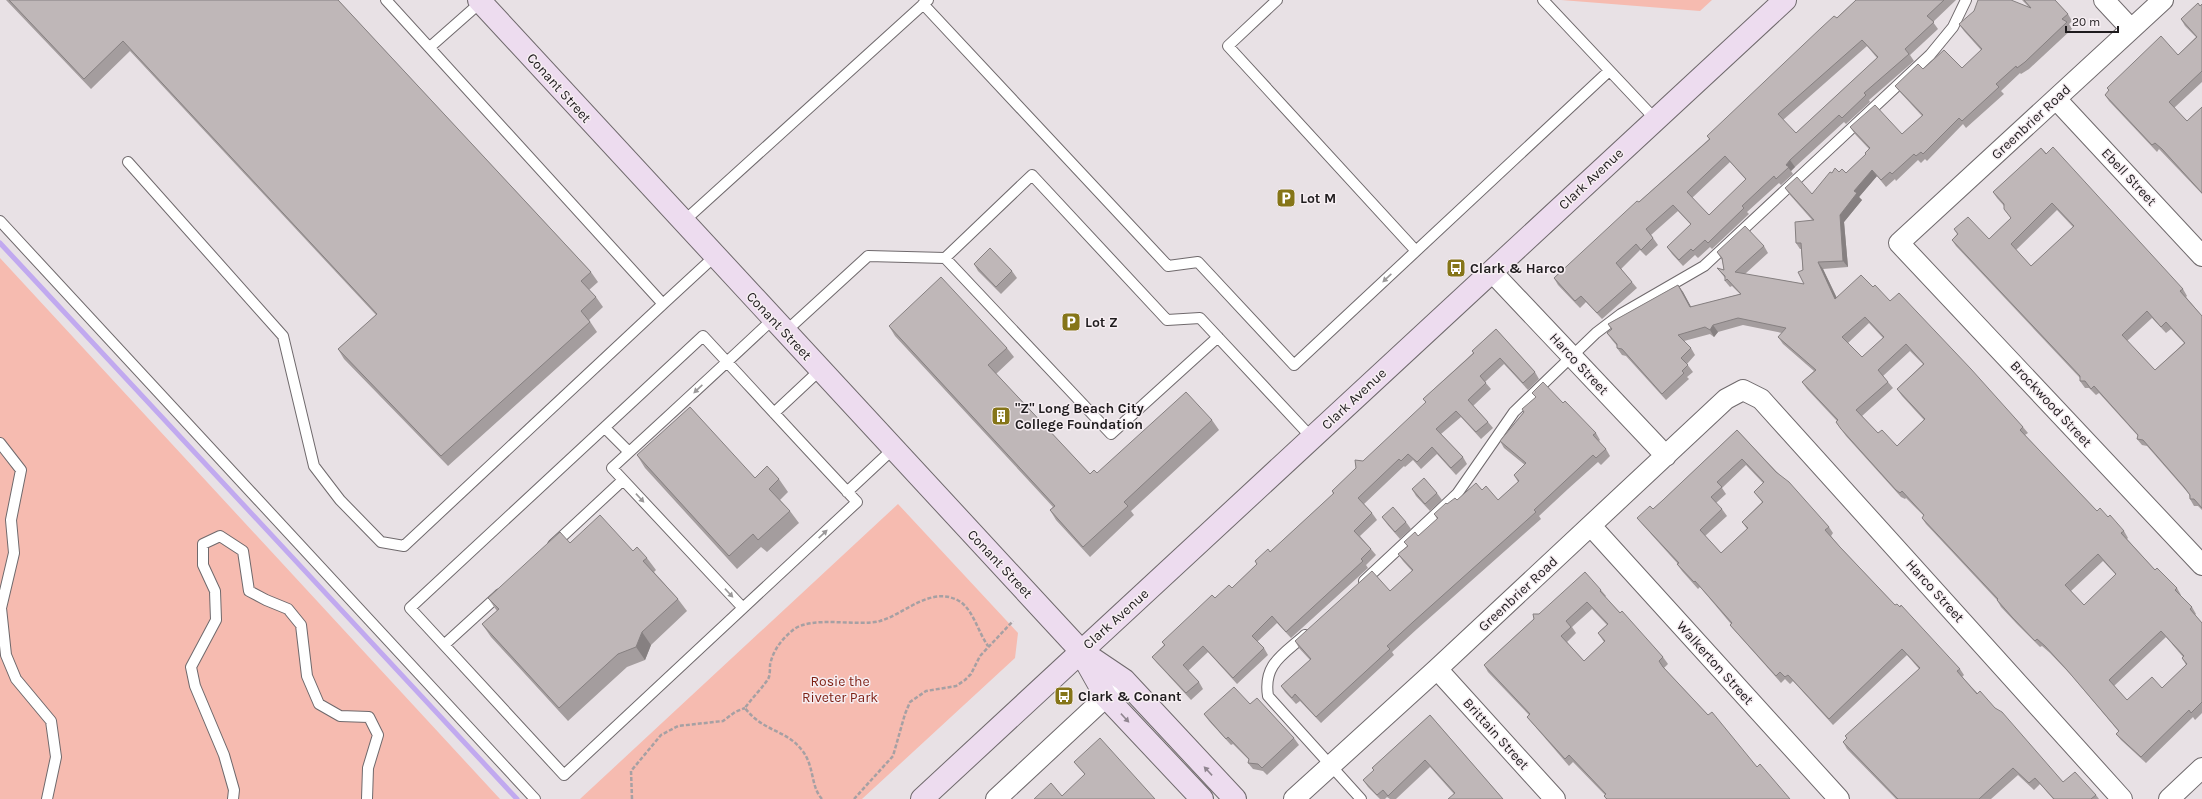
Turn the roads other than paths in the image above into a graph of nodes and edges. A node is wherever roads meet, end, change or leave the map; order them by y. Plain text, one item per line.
1 (386, 0) edge
2 (1277, 0) edge
3 (1543, 0) edge
4 (1785, 0) edge
5 (1966, 0) edge
6 (2104, 0) edge
7 (2163, 0) edge
8 (480, 1) edge
9 (926, 2) edge
10 (2131, 29) junction
11 (430, 47) junction
12 (1609, 71) junction
13 (2056, 99) junction
14 (1656, 120) junction
15 (128, 162) dead end
16 (0, 221) edge
17 (683, 222) junction
18 (1899, 243) joint
19 (1416, 251) junction
20 (715, 256) junction
21 (2202, 256) edge
22 (945, 258) junction
23 (1492, 272) junction
24 (663, 304) junction
25 (779, 326) junction
26 (1218, 337) junction
27 (1572, 356) junction
28 (727, 362) junction
29 (820, 370) junction
30 (1743, 390) joint
31 (774, 413) junction
32 (605, 428) junction
33 (1312, 438) junction
34 (0, 443) edge
35 (893, 449) junction
36 (629, 452) junction
37 (1666, 456) junction
38 (623, 480) junction
39 (847, 492) junction
40 (1591, 526) junction
41 (542, 554) edge
42 (2202, 565) edge
43 (508, 586) edge
44 (1356, 588) edge
45 (743, 608) junction
46 (1310, 630) edge
47 (444, 645) junction
48 (1081, 651) junction
49 (1437, 669) junction
50 (1124, 680) junction
51 (1106, 697) junction
52 (1330, 766) junction
53 (2202, 768) edge
54 (47, 799) edge
55 (233, 799) edge
56 (367, 799) edge
57 (535, 799) edge
58 (922, 799) edge
59 (996, 799) edge
60 (1202, 799) edge
61 (1235, 799) edge
62 (1294, 799) edge
63 (1361, 799) edge
64 (1555, 799) edge
65 (1839, 799) edge
66 (2122, 799) edge
67 (2169, 799) edge

1 - 11 lane
2 - 19 lane
3 - 12 lane
4 - 14 street, Clark Avenue
5 - 27 lane
6 - 10 street
7 - 10 street, Greenbrier Road
8 - 11 lane
8 - 17 street, Conant Street
9 - 17 lane
19 -> 9 lane
10 - 13 street, Greenbrier Road
11 - 24 lane
12 - 14 lane
12 - 19 lane
13 - 18 street, Greenbrier Road
13 - 21 street, Ebell Street
14 - 23 street, Clark Avenue
15 - 24 lane
16 - 57 lane
17 - 20 street, Conant Street
18 - 42 street, Brockwood Street
20 - 24 lane
20 - 25 street, Conant Street
22 - 25 lane
22 - 26 lane
22 - 26 lane
23 - 27 street, Harco Street
23 - 33 street, Clark Avenue
25 - 28 lane
25 - 29 street, Conant Street
26 - 33 lane
27 - 37 street, Harco Street
27 - 44 lane
28 - 31 lane
28 - 32 lane
28 -> 36 lane
29 - 31 lane
29 - 35 street, Conant Street
30 - 37 street, Greenbrier Road
30 - 66 street, Harco Street
31 - 39 lane
32 - 36 lane
32 - 47 lane
33 - 48 street, Clark Avenue
34 - 54 lane
35 - 39 lane
35 - 48 street, Conant Street
36 - 38 lane
37 - 40 street, Greenbrier Road
38 - 41 lane
38 -> 45 lane
45 -> 39 lane
40 - 49 street, Greenbrier Road
40 - 65 street, Walkerton Street
43 - 47 lane
45 - 47 lane
46 - 52 lane
48 - 50 street, Conant Street
48 - 51 street, Conant Street
48 - 58 street, Clark Avenue
49 - 52 street, Greenbrier Road
49 - 64 street, Brittain Street
50 - 51 street
61 -> 50 street, Conant Street
51 - 59 street
51 -> 60 street, Conant Street
52 - 62 street, Greenbrier Road
52 - 63 lane
53 - 67 street
55 - 56 lane

